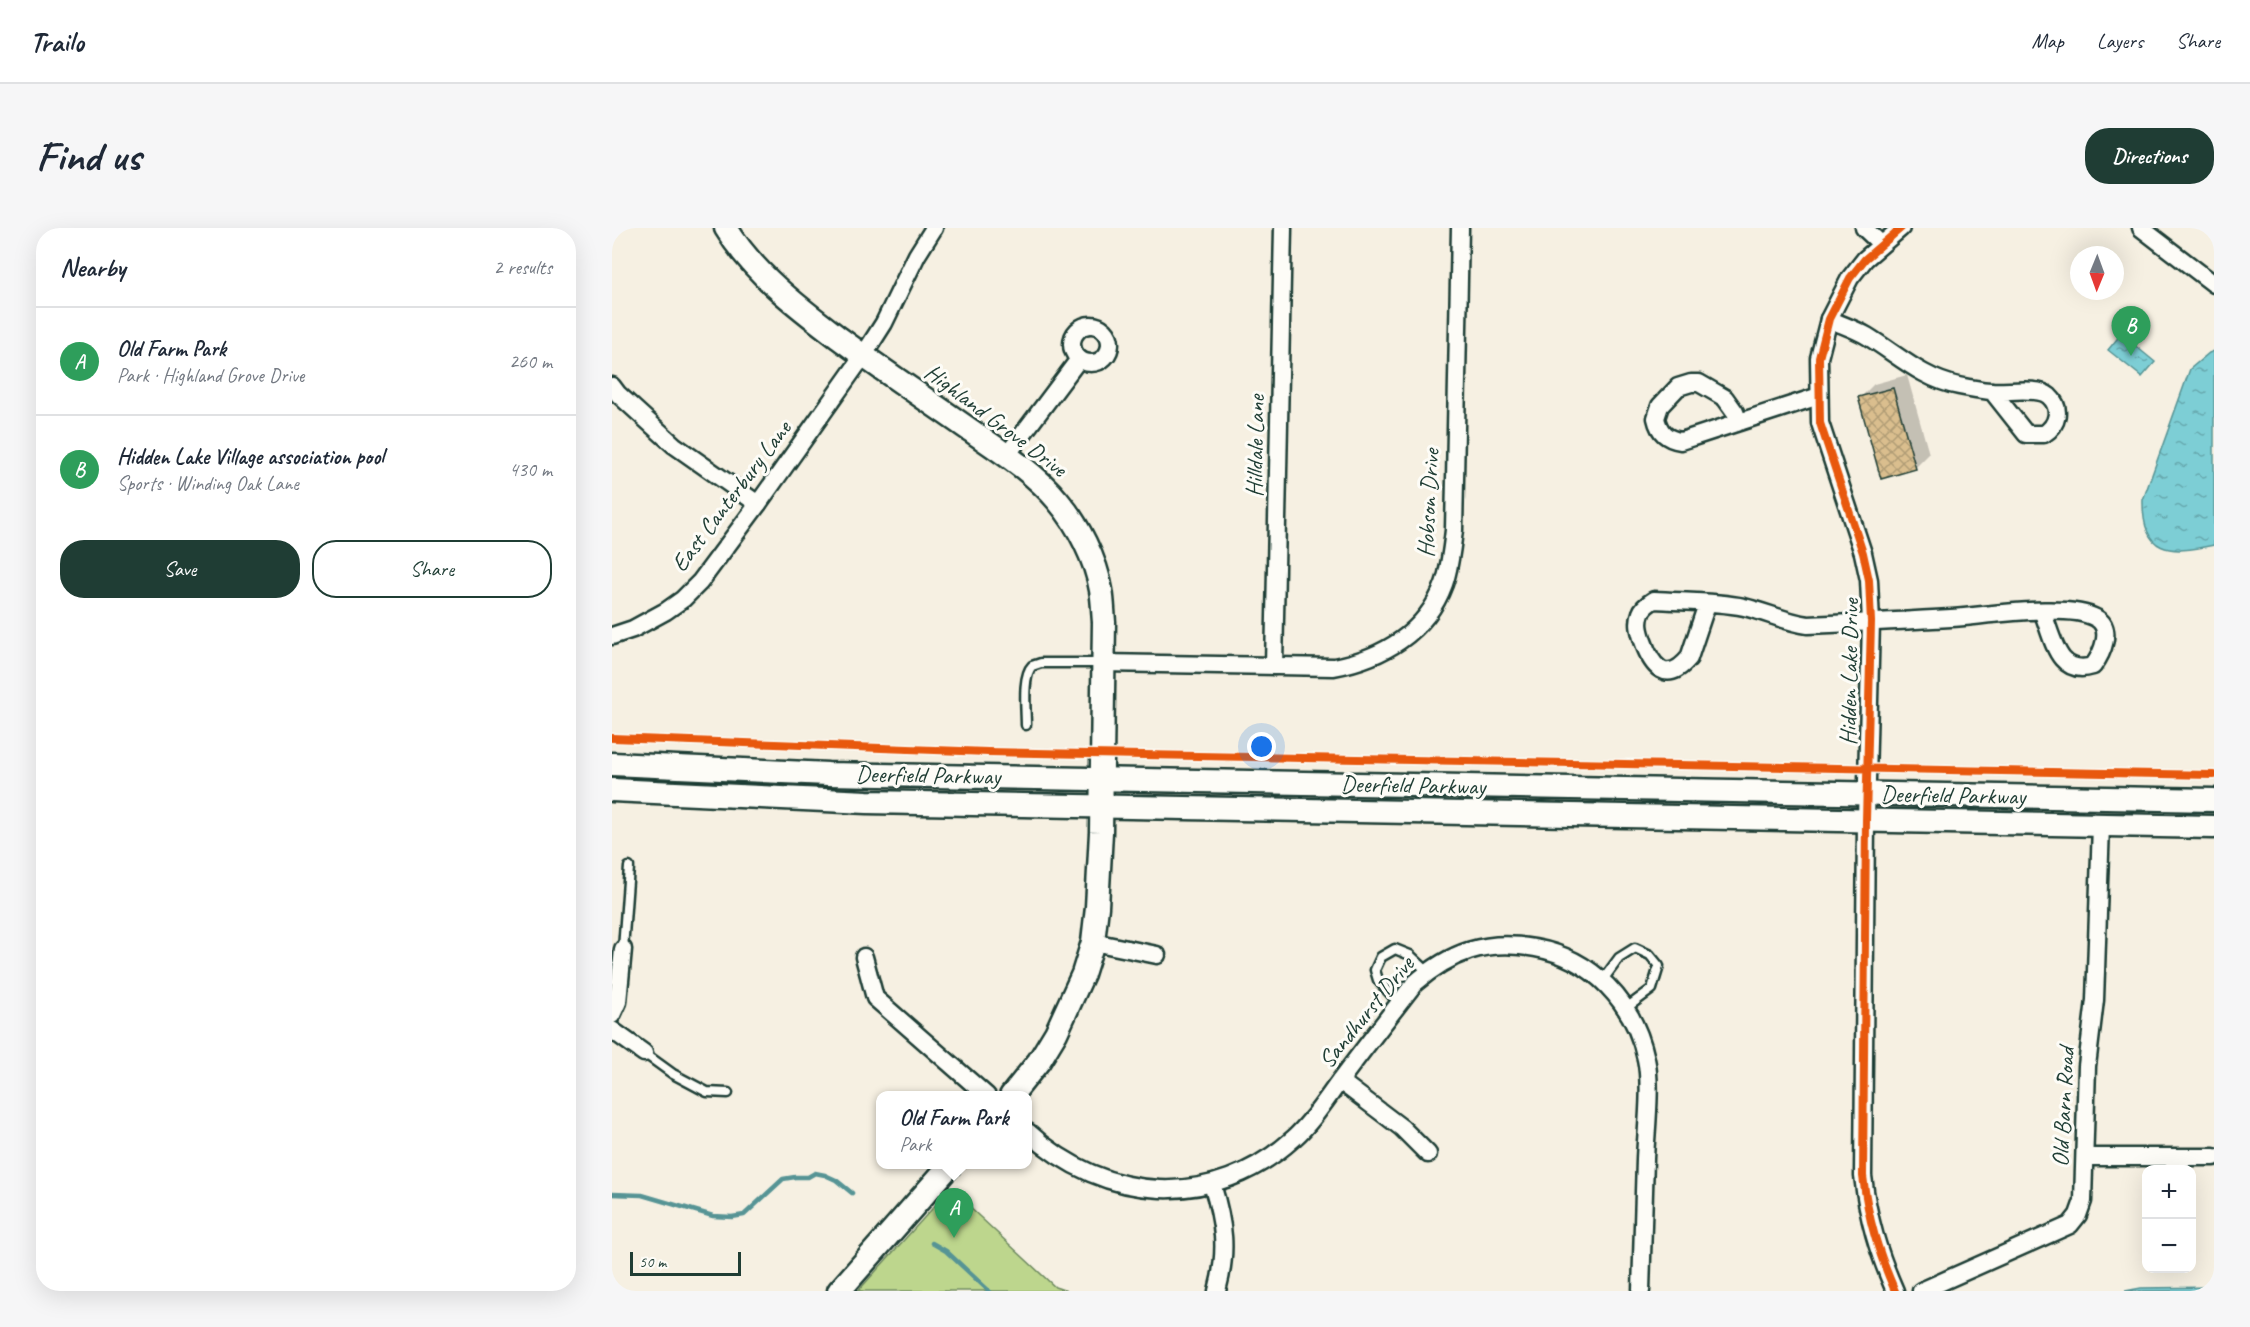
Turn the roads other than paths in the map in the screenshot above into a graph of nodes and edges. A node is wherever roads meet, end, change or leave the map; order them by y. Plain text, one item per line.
1 (726, 228) edge
2 (934, 228) edge
3 (1283, 228) edge
4 (1460, 228) edge
5 (1864, 228) edge
6 (1901, 228) edge
7 (2141, 228) edge
8 (1881, 244) junction
9 (2214, 284) edge
10 (1829, 319) junction
11 (863, 356) junction
12 (1079, 359) dead end
13 (1992, 391) dead end
14 (614, 393) edge
15 (1819, 396) junction
16 (1739, 422) junction
17 (1007, 455) junction
18 (758, 504) junction
19 (1707, 604) junction
20 (2042, 611) dead end
21 (1871, 622) junction
22 (612, 636) edge
23 (1102, 663) junction
24 (1274, 666) junction
25 (1026, 725) dead end
26 (612, 764) edge
27 (1102, 780) junction
28 (612, 790) edge
29 (1867, 793) junction
30 (2214, 800) edge
31 (1101, 805) junction
32 (1866, 820) junction
33 (2101, 825) junction
34 (2214, 827) edge
35 (629, 867) dead end
36 (1092, 942) junction
37 (623, 949) joint
38 (1157, 956) dead end
39 (864, 957) dead end
40 (1428, 972) junction
41 (1602, 981) junction
42 (1400, 1003) junction
43 (1625, 1009) junction
44 (612, 1015) edge
45 (612, 1030) edge
46 (644, 1053) joint
47 (1340, 1081) junction
48 (982, 1091) edge
49 (1014, 1091) edge
50 (728, 1093) dead end
51 (1032, 1135) edge
52 (1428, 1154) dead end
53 (2085, 1157) junction
54 (2214, 1157) edge
55 (947, 1169) edge
56 (1212, 1184) junction
57 (839, 1291) edge
58 (1217, 1291) edge
59 (1641, 1291) edge
60 (1895, 1291) edge
61 (1921, 1291) edge

1 - 11 main road, Highland Grove Drive
2 - 11 street, East Canterbury Lane
3 - 24 street, Hilldale Lane
4 - 24 street, Hobson Drive
5 - 8 street
6 - 8 street, Hidden Lake Drive
7 - 9 street
8 - 10 street, Hidden Lake Drive
10 - 13 street
10 - 15 street, Hidden Lake Drive
11 - 17 main road, Highland Grove Drive
11 - 18 street, East Canterbury Lane
12 - 17 street
14 - 18 street
15 - 16 street
15 - 21 street, Hidden Lake Drive
16 - 16 street
17 - 23 main road, Highland Grove Drive
18 - 22 street, East Canterbury Lane
19 - 19 street
19 - 21 street
20 - 21 street
21 - 29 street, Hidden Lake Drive
23 - 24 street, Hobson Drive
23 - 25 lane
23 - 27 main road, Highland Grove Drive
26 - 27 main road, Deerfield Parkway
27 - 29 main road, Deerfield Parkway
27 - 31 main road, Highland Grove Drive
28 - 31 main road, Deerfield Parkway
29 - 30 main road, Deerfield Parkway
29 - 32 street, Hidden Lake Drive
31 - 32 main road, Deerfield Parkway
31 - 36 main road, Highland Grove Drive
32 - 33 main road, Deerfield Parkway
32 - 60 street, Hidden Lake Drive
33 - 34 main road, Deerfield Parkway
33 - 53 street, Old Barn Road
35 - 37 lane
36 - 38 street
36 - 49 main road, Highland Grove Drive
37 - 44 street
39 - 48 street
40 - 41 street, Sandhurst Drive
40 - 42 street, Sandhurst Drive
40 - 42 lane
41 - 43 street, Sandhurst Drive
41 - 43 lane
42 - 47 street, Sandhurst Drive
43 - 59 street, Sandhurst Drive
45 - 46 street
46 - 50 lane
47 - 52 street
47 - 56 street, Sandhurst Drive
51 - 56 street, Sandhurst Drive
53 - 54 street
53 - 61 street, Old Barn Road
55 - 57 main road
56 - 58 street

